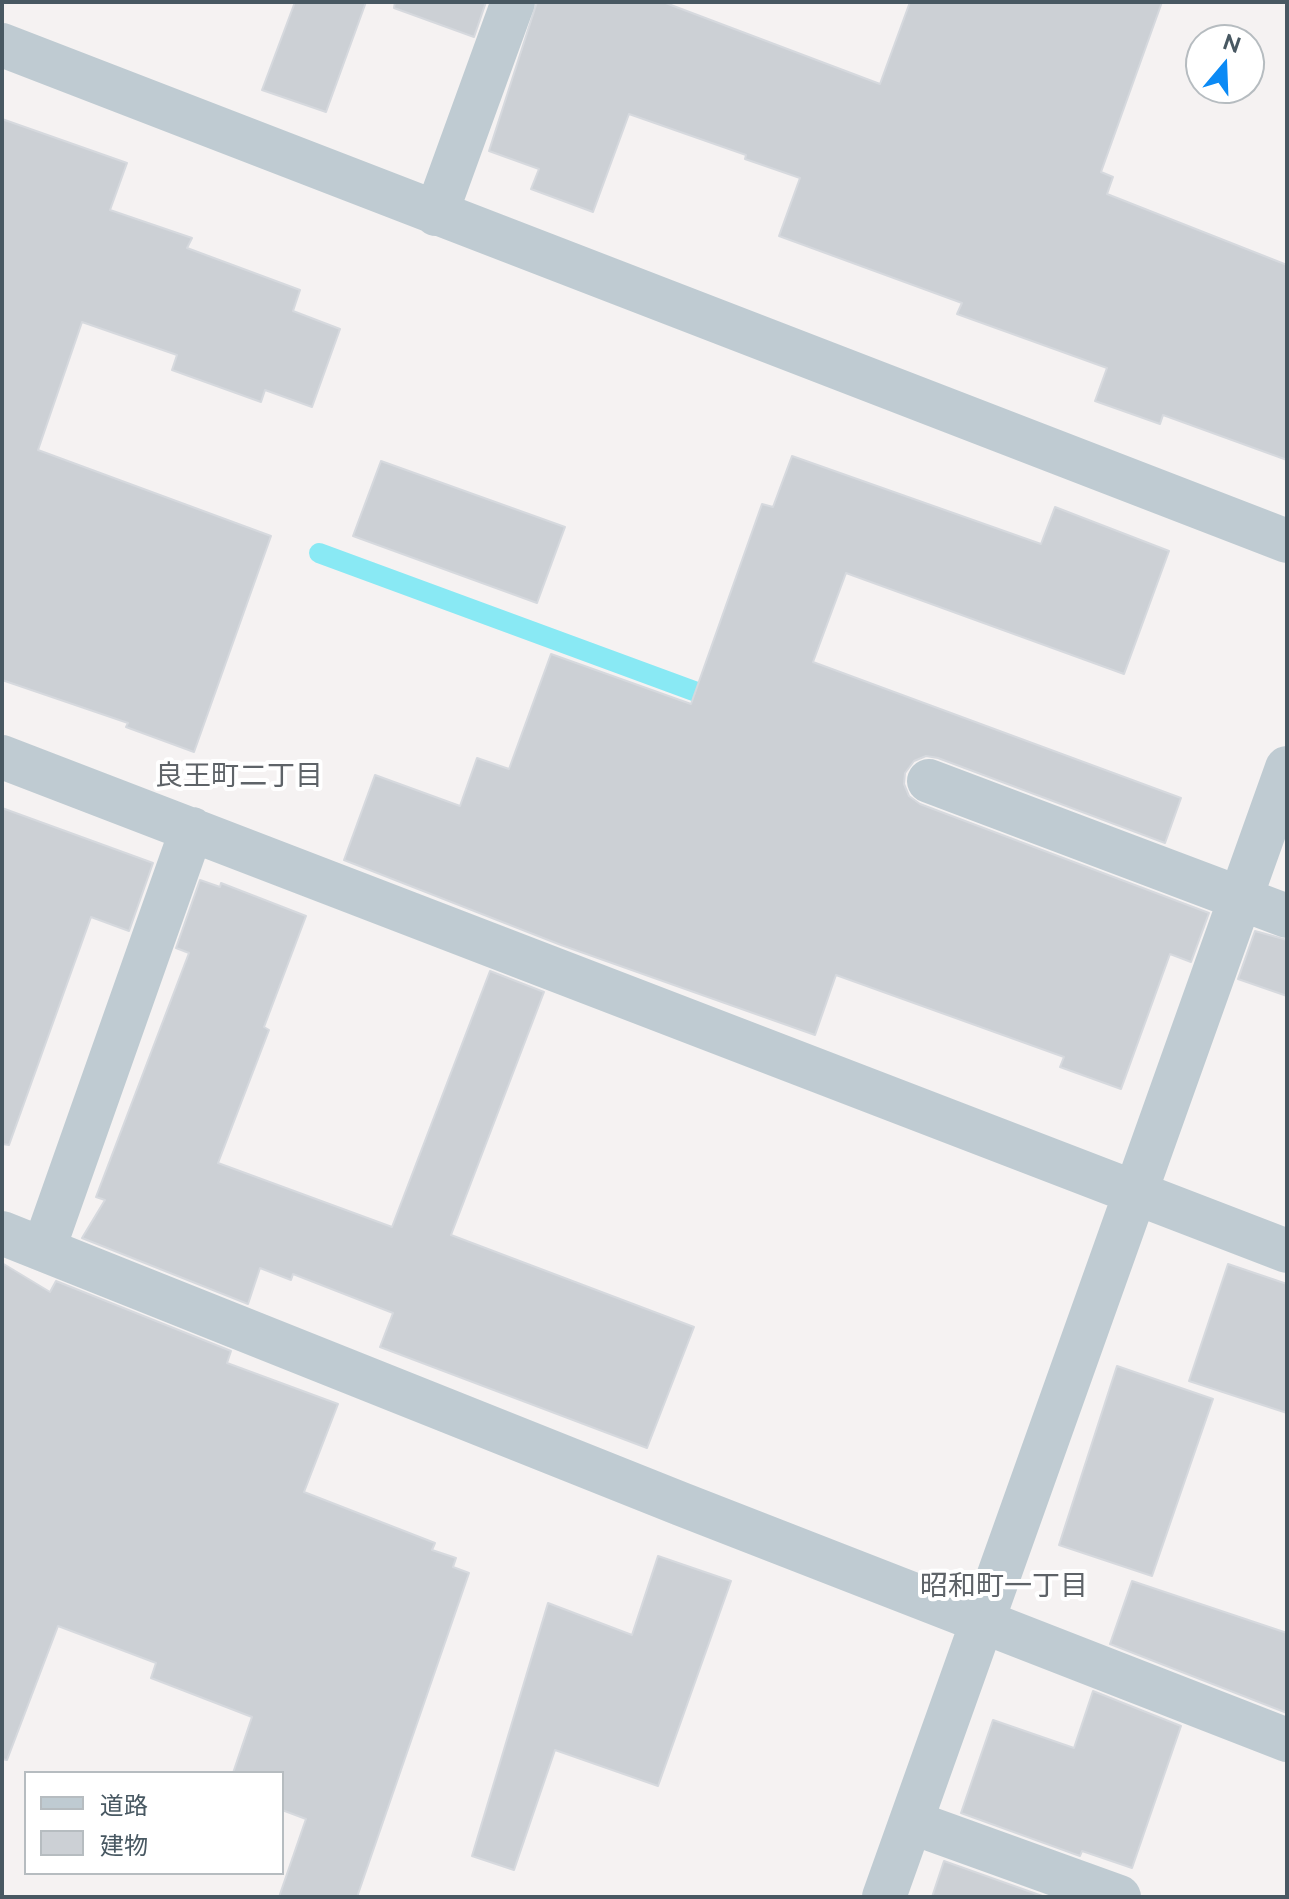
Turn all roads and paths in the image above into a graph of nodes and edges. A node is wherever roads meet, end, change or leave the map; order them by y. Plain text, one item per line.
1 (513, 2) edge
2 (2, 45) edge
3 (436, 214) junction
4 (1287, 541) edge
5 (2, 757) edge
6 (1287, 768) edge
7 (929, 781) dead end
8 (192, 829) junction
9 (1240, 899) junction
10 (1287, 916) edge
11 (1134, 1193) junction
12 (2, 1233) edge
13 (44, 1248) junction
14 (1287, 1251) edge
15 (983, 1621) junction
16 (1287, 1740) edge
17 (911, 1822) junction
18 (884, 1897) edge
19 (1119, 1897) edge

1 - 3 street
2 - 3 street
3 - 4 street
5 - 8 street
6 - 9 street
7 - 9 street
8 - 11 street
8 - 13 street
9 - 10 street
9 - 11 street
11 - 14 street
11 - 15 street
12 - 13 street
13 - 15 street
15 - 16 street
15 - 17 street
17 - 18 street
17 - 19 street

